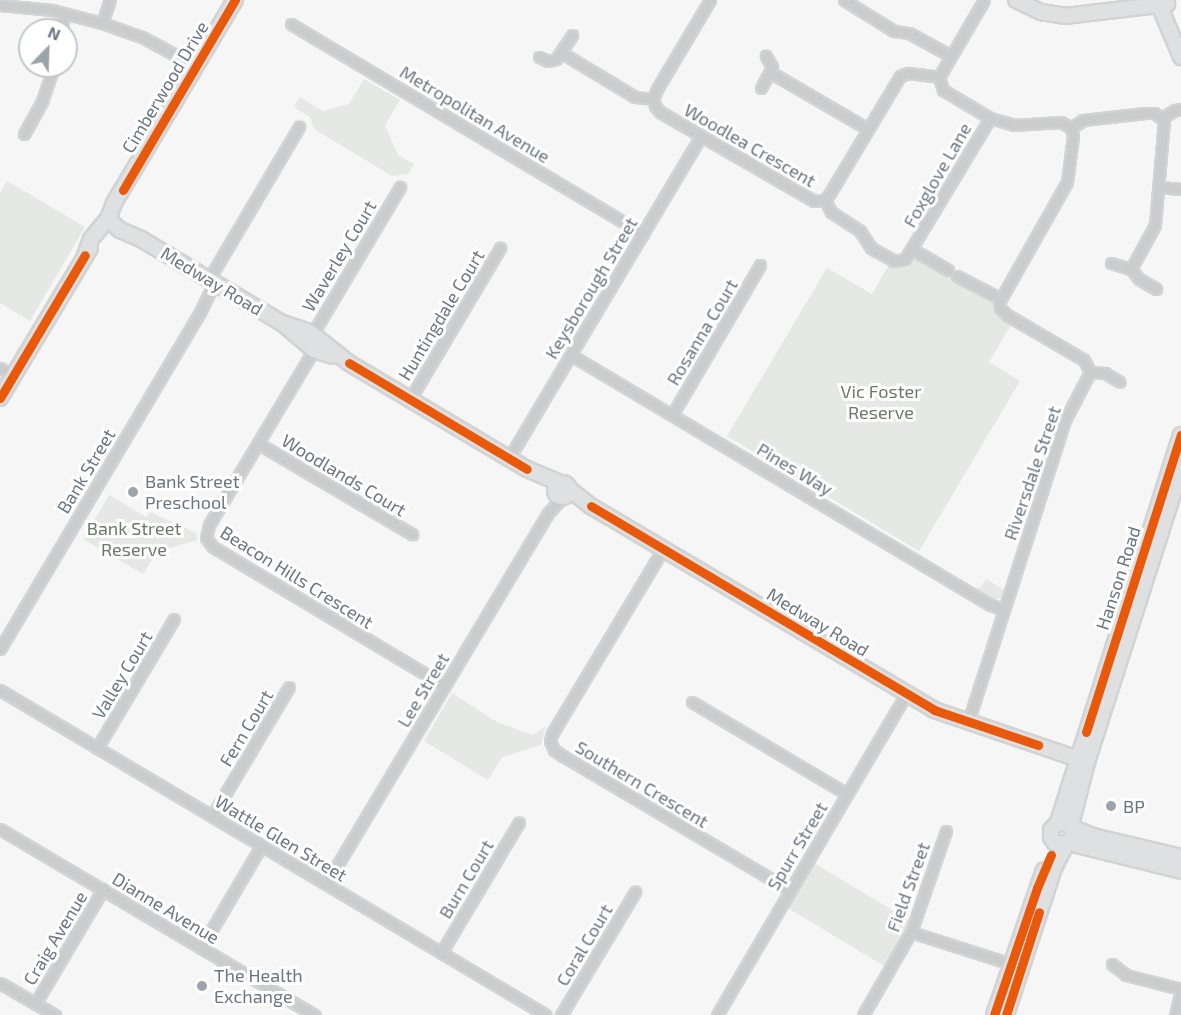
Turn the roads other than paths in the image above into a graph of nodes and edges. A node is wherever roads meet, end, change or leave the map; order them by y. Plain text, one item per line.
1 (110, 0) edge
2 (235, 0) edge
3 (710, 0) edge
4 (844, 0) edge
5 (984, 0) edge
6 (1016, 0) edge
7 (4, 3) edge
8 (1158, 5) edge
9 (1107, 12) junction
10 (65, 13) junction
11 (64, 18) edge
12 (102, 23) junction
13 (291, 24) dead end
14 (572, 35) dead end
15 (1181, 38) edge
16 (562, 53) junction
17 (766, 56) dead end
18 (951, 56) junction
19 (539, 57) dead end
20 (1181, 57) edge
21 (196, 66) junction
22 (770, 72) junction
23 (939, 76) junction
24 (50, 78) edge
25 (761, 88) dead end
26 (654, 99) junction
27 (1181, 109) edge
28 (990, 118) junction
29 (1162, 118) junction
30 (299, 127) dead end
31 (1071, 128) junction
32 (868, 129) junction
33 (24, 134) dead end
34 (701, 136) junction
35 (400, 187) dead end
36 (1159, 187) junction
37 (1181, 189) edge
38 (825, 200) junction
39 (111, 221) junction
40 (643, 234) junction
41 (500, 248) dead end
42 (912, 249) junction
43 (1111, 262) dead end
44 (760, 265) dead end
45 (1131, 269) junction
46 (948, 270) dead end
47 (957, 276) dead end
48 (214, 282) junction
49 (1156, 289) dead end
50 (999, 298) junction
51 (313, 342) junction
52 (571, 355) junction
53 (0, 368) edge
54 (1090, 372) junction
55 (14, 375) junction
56 (1119, 381) dead end
57 (0, 398) edge
58 (410, 399) junction
59 (672, 415) junction
60 (1181, 435) edge
61 (259, 444) junction
62 (509, 458) junction
63 (1181, 470) edge
64 (561, 492) junction
65 (412, 534) dead end
66 (663, 549) junction
67 (1004, 610) junction
68 (174, 618) dead end
69 (0, 649) edge
70 (445, 686) junction
71 (289, 687) dead end
72 (0, 690) edge
73 (906, 694) junction
74 (692, 702) dead end
75 (968, 722) junction
76 (97, 748) junction
77 (1082, 760) junction
78 (847, 794) junction
79 (212, 816) junction
80 (519, 822) dead end
81 (1067, 825) junction
82 (0, 829) edge
83 (946, 831) dead end
84 (1062, 842) junction
85 (261, 846) junction
86 (1114, 847) junction
87 (1180, 862) edge
88 (326, 885) junction
89 (103, 889) junction
90 (790, 890) junction
91 (634, 892) dead end
92 (911, 933) junction
93 (201, 948) junction
94 (441, 953) junction
95 (1112, 964) dead end
96 (1016, 966) junction
97 (0, 983) edge
98 (1181, 990) edge
99 (35, 1004) junction
100 (55, 1015) edge
101 (315, 1015) edge
102 (546, 1015) edge
103 (561, 1015) edge
104 (717, 1015) edge
105 (863, 1015) edge
106 (995, 1015) edge
107 (1006, 1015) edge
108 (1175, 1015) edge

1 - 12 street
2 - 21 street, Cimberwood Drive
3 - 26 street
4 - 18 street
5 - 18 street
6 - 9 street
7 - 10 street
8 - 9 street
8 - 9 street
8 - 15 street
8 - 20 street
10 - 11 street
10 - 12 street
12 - 21 street
13 - 40 street, Metropolitan Avenue
14 - 16 street
16 - 19 street
16 - 26 street
17 - 22 street
18 - 23 street
21 - 39 street, Cimberwood Drive
22 - 25 street
22 - 32 street
23 - 28 street
23 - 32 street, Woodlea Crescent
24 - 33 street
26 - 34 street, Woodlea Crescent
27 - 29 street
28 - 31 street
28 - 42 street, Foxglove Lane
29 - 31 street
29 - 36 street
30 - 48 street, Bank Street
31 - 50 street
32 - 38 street, Woodlea Crescent
34 - 38 street, Woodlea Crescent
34 - 40 street, Keysborough Street
35 - 51 street, Waverley Court
36 - 37 street
36 - 45 street
38 - 42 street, Foxglove Lane
39 - 48 street, Medway Road
39 - 55 street, Cimberwood Drive
40 - 52 street, Keysborough Street
41 - 58 street, Huntingdale Court
42 - 46 street, Foxglove Lane
43 - 45 street
44 - 59 street, Rosanna Court
45 - 49 street
47 - 50 street
48 - 51 street, Medway Road
48 - 69 street, Bank Street
50 - 54 street
51 - 58 street, Medway Road
51 - 61 street, Beacon Hills Crescent
52 - 59 street, Pines Way
52 - 62 street, Keysborough Street
53 - 55 street
54 - 56 street
54 - 67 street, Riversdale Street
55 - 57 street, Cimberwood Drive
58 - 62 street, Medway Road
59 - 67 street, Pines Way
60 - 77 street, Hanson Road
61 - 65 street, Woodlands Court
61 - 70 street, Beacon Hills Crescent
62 - 64 street, Medway Road
63 - 77 street, Hanson Road
64 - 66 street, Medway Road
64 - 70 street, Lee Street
66 - 73 street, Medway Road
66 - 90 street, Southern Crescent
67 - 75 street, Riversdale Street
68 - 76 street, Valley Court
70 - 88 street, Lee Street
71 - 79 street, Fern Court
72 - 76 street, Wattle Glen Street
73 - 75 street, Medway Road
73 - 78 street, Spurr Street
74 - 78 street
75 - 77 street, Medway Road
76 - 79 street, Wattle Glen Street
77 - 81 street, Hanson Road
78 - 90 street, Spurr Street
79 - 85 street, Wattle Glen Street
80 - 94 street, Burn Court
81 - 84 street
81 - 84 street
81 - 86 street
82 - 89 street, Dianne Avenue
83 - 92 street, Field Street
84 - 86 street
84 - 96 street
85 - 88 street, Wattle Glen Street
85 - 93 street
86 - 87 street
88 - 94 street, Wattle Glen Street
89 - 93 street, Dianne Avenue
89 - 99 street, Craig Avenue
90 - 104 street, Spurr Street
91 - 103 street, Coral Court
92 - 96 street
92 - 105 street, Field Street
93 - 101 street, Dianne Avenue
94 - 102 street, Wattle Glen Street
95 - 98 street
96 - 106 street
96 - 107 street
97 - 99 street
98 - 108 street
99 - 100 street

